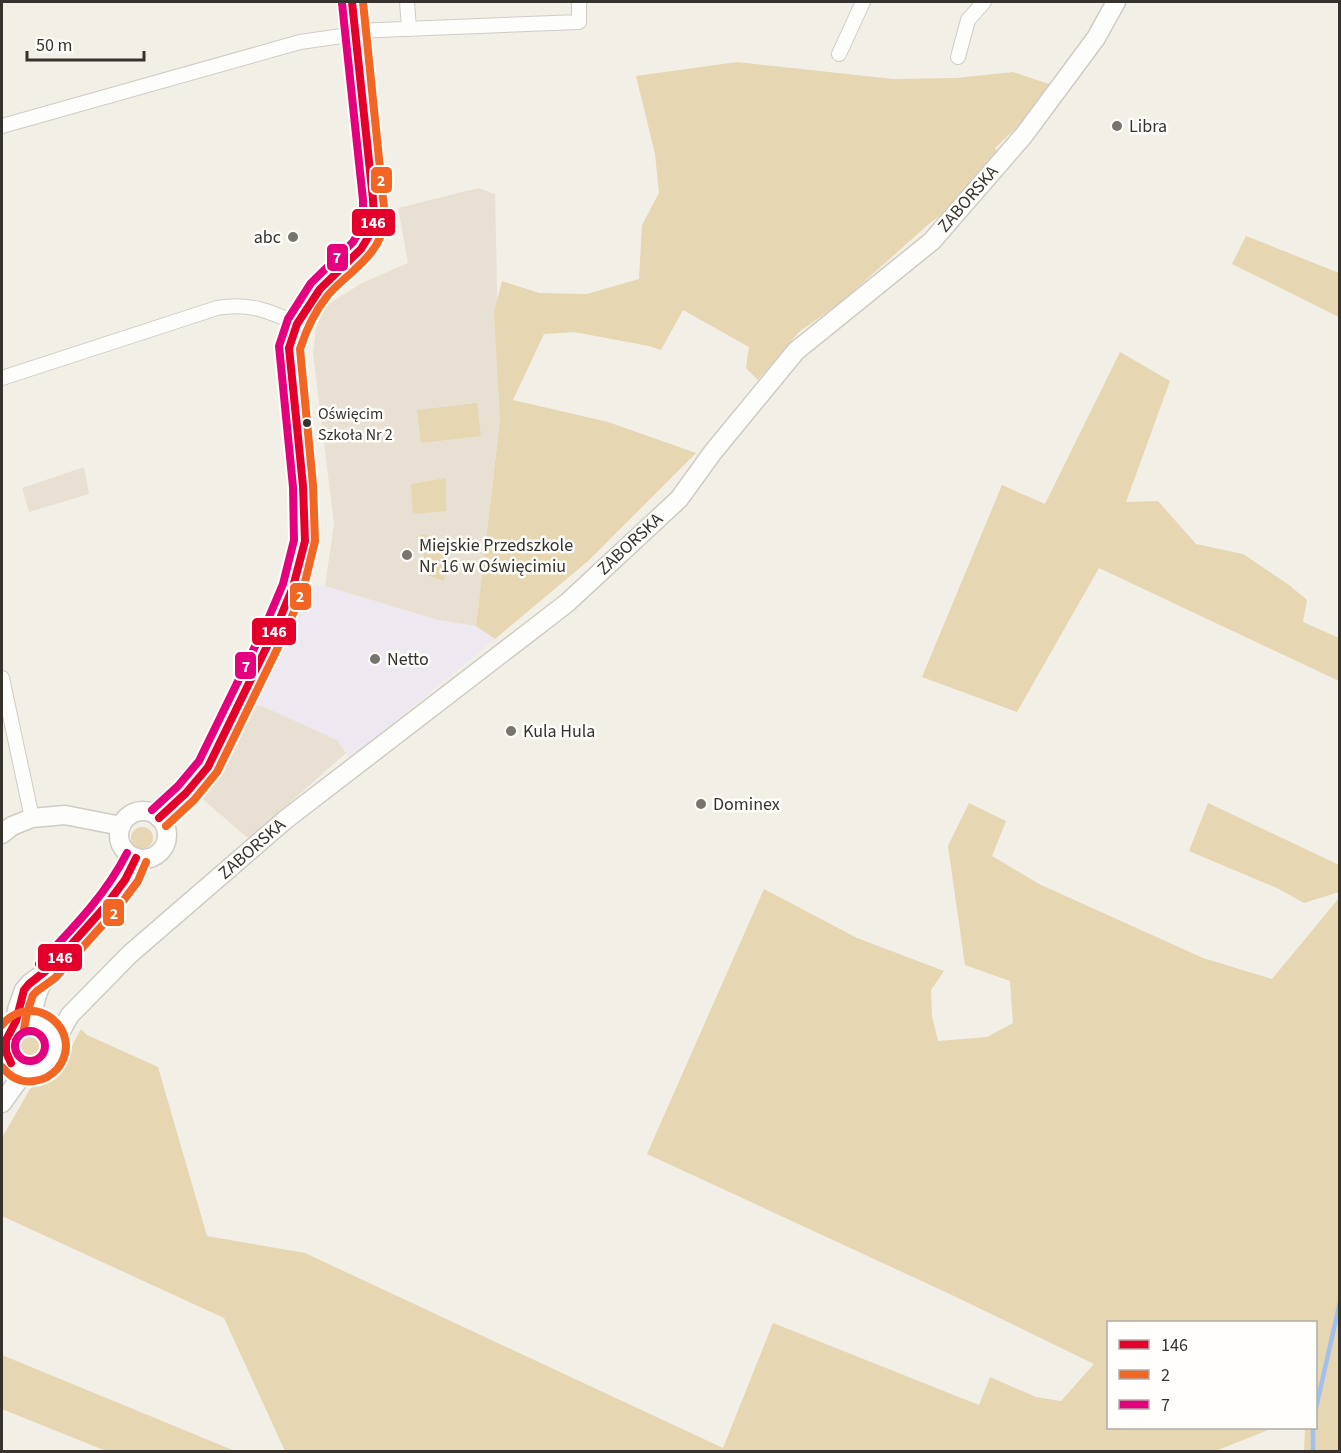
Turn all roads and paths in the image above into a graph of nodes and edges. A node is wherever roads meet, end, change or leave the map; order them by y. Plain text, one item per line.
1 (352, 2) edge
2 (407, 2) edge
3 (579, 2) edge
4 (864, 2) edge
5 (984, 2) edge
6 (1116, 2) edge
7 (409, 28) junction
8 (355, 33) junction
9 (839, 54) dead end
10 (958, 57) dead end
11 (2, 126) edge
12 (297, 324) junction
13 (2, 378) edge
14 (2, 683) edge
15 (32, 818) junction
16 (159, 818) junction
17 (121, 826) junction
18 (2, 834) edge
19 (136, 858) junction
20 (48, 971) junction
21 (70, 1015) junction
22 (38, 1023) junction
23 (14, 1027) junction
24 (55, 1041) junction
25 (18, 1067) junction
26 (2, 1084) edge
27 (2, 1102) edge

1 - 8 street
2 - 7 street
3 - 7 street
4 - 9 street
5 - 10 street
6 - 21 street, ZABORSKA
7 - 8 street
8 - 11 street
8 - 12 street
12 - 13 street
12 - 16 street
14 - 15 street
15 - 17 street
15 - 18 street
16 - 17 street
16 - 19 street
17 - 19 street
19 - 20 street
20 - 22 street
20 - 23 street
21 - 22 street, ZABORSKA
21 - 24 street, ZABORSKA
22 - 23 street
22 - 24 street
23 - 25 street
24 - 25 street
25 - 26 street
25 - 27 street

